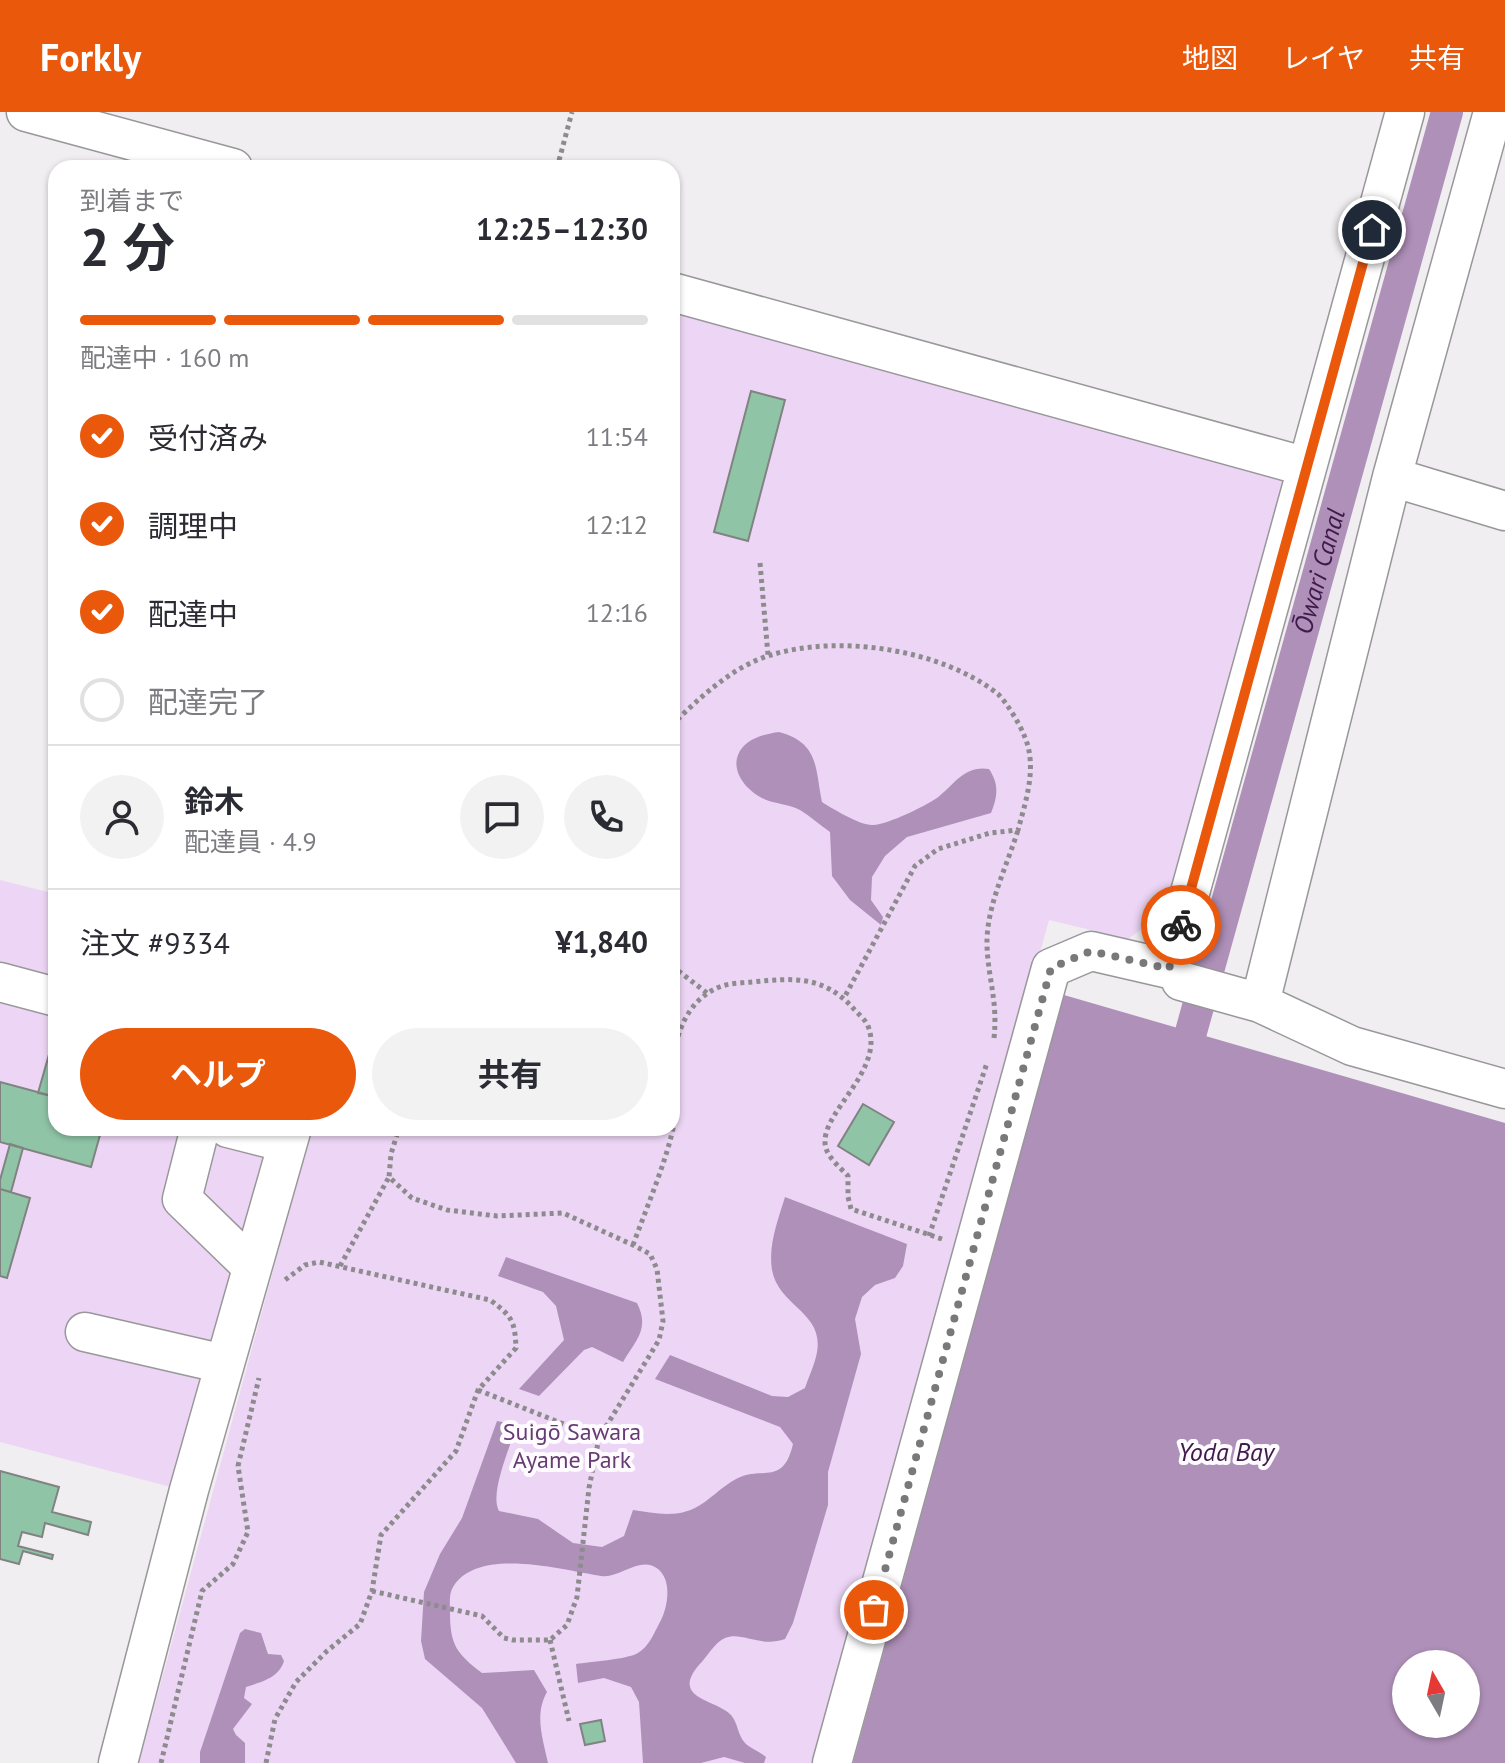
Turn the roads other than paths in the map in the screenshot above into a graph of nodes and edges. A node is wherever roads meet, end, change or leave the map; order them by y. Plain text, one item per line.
1 (26, 112) edge
2 (1405, 112) edge
3 (1493, 112) edge
4 (203, 160) edge
5 (680, 294) edge
6 (1307, 467) junction
7 (1392, 477) junction
8 (1505, 511) edge
9 (1175, 975) junction
10 (0, 982) edge
11 (48, 995) edge
12 (1247, 1000) junction
13 (1505, 1089) edge
14 (198, 1136) edge
15 (290, 1136) edge
16 (252, 1267) junction
17 (85, 1332) dead end
18 (224, 1364) junction
19 (118, 1763) edge
20 (832, 1763) edge

1 - 4 street
2 - 6 street
3 - 7 street
5 - 6 street
6 - 9 street
7 - 8 street
7 - 12 street
9 - 12 street
9 - 20 street
10 - 11 street
12 - 13 street
14 - 16 street
15 - 16 street
16 - 18 street
17 - 18 street
18 - 19 street

